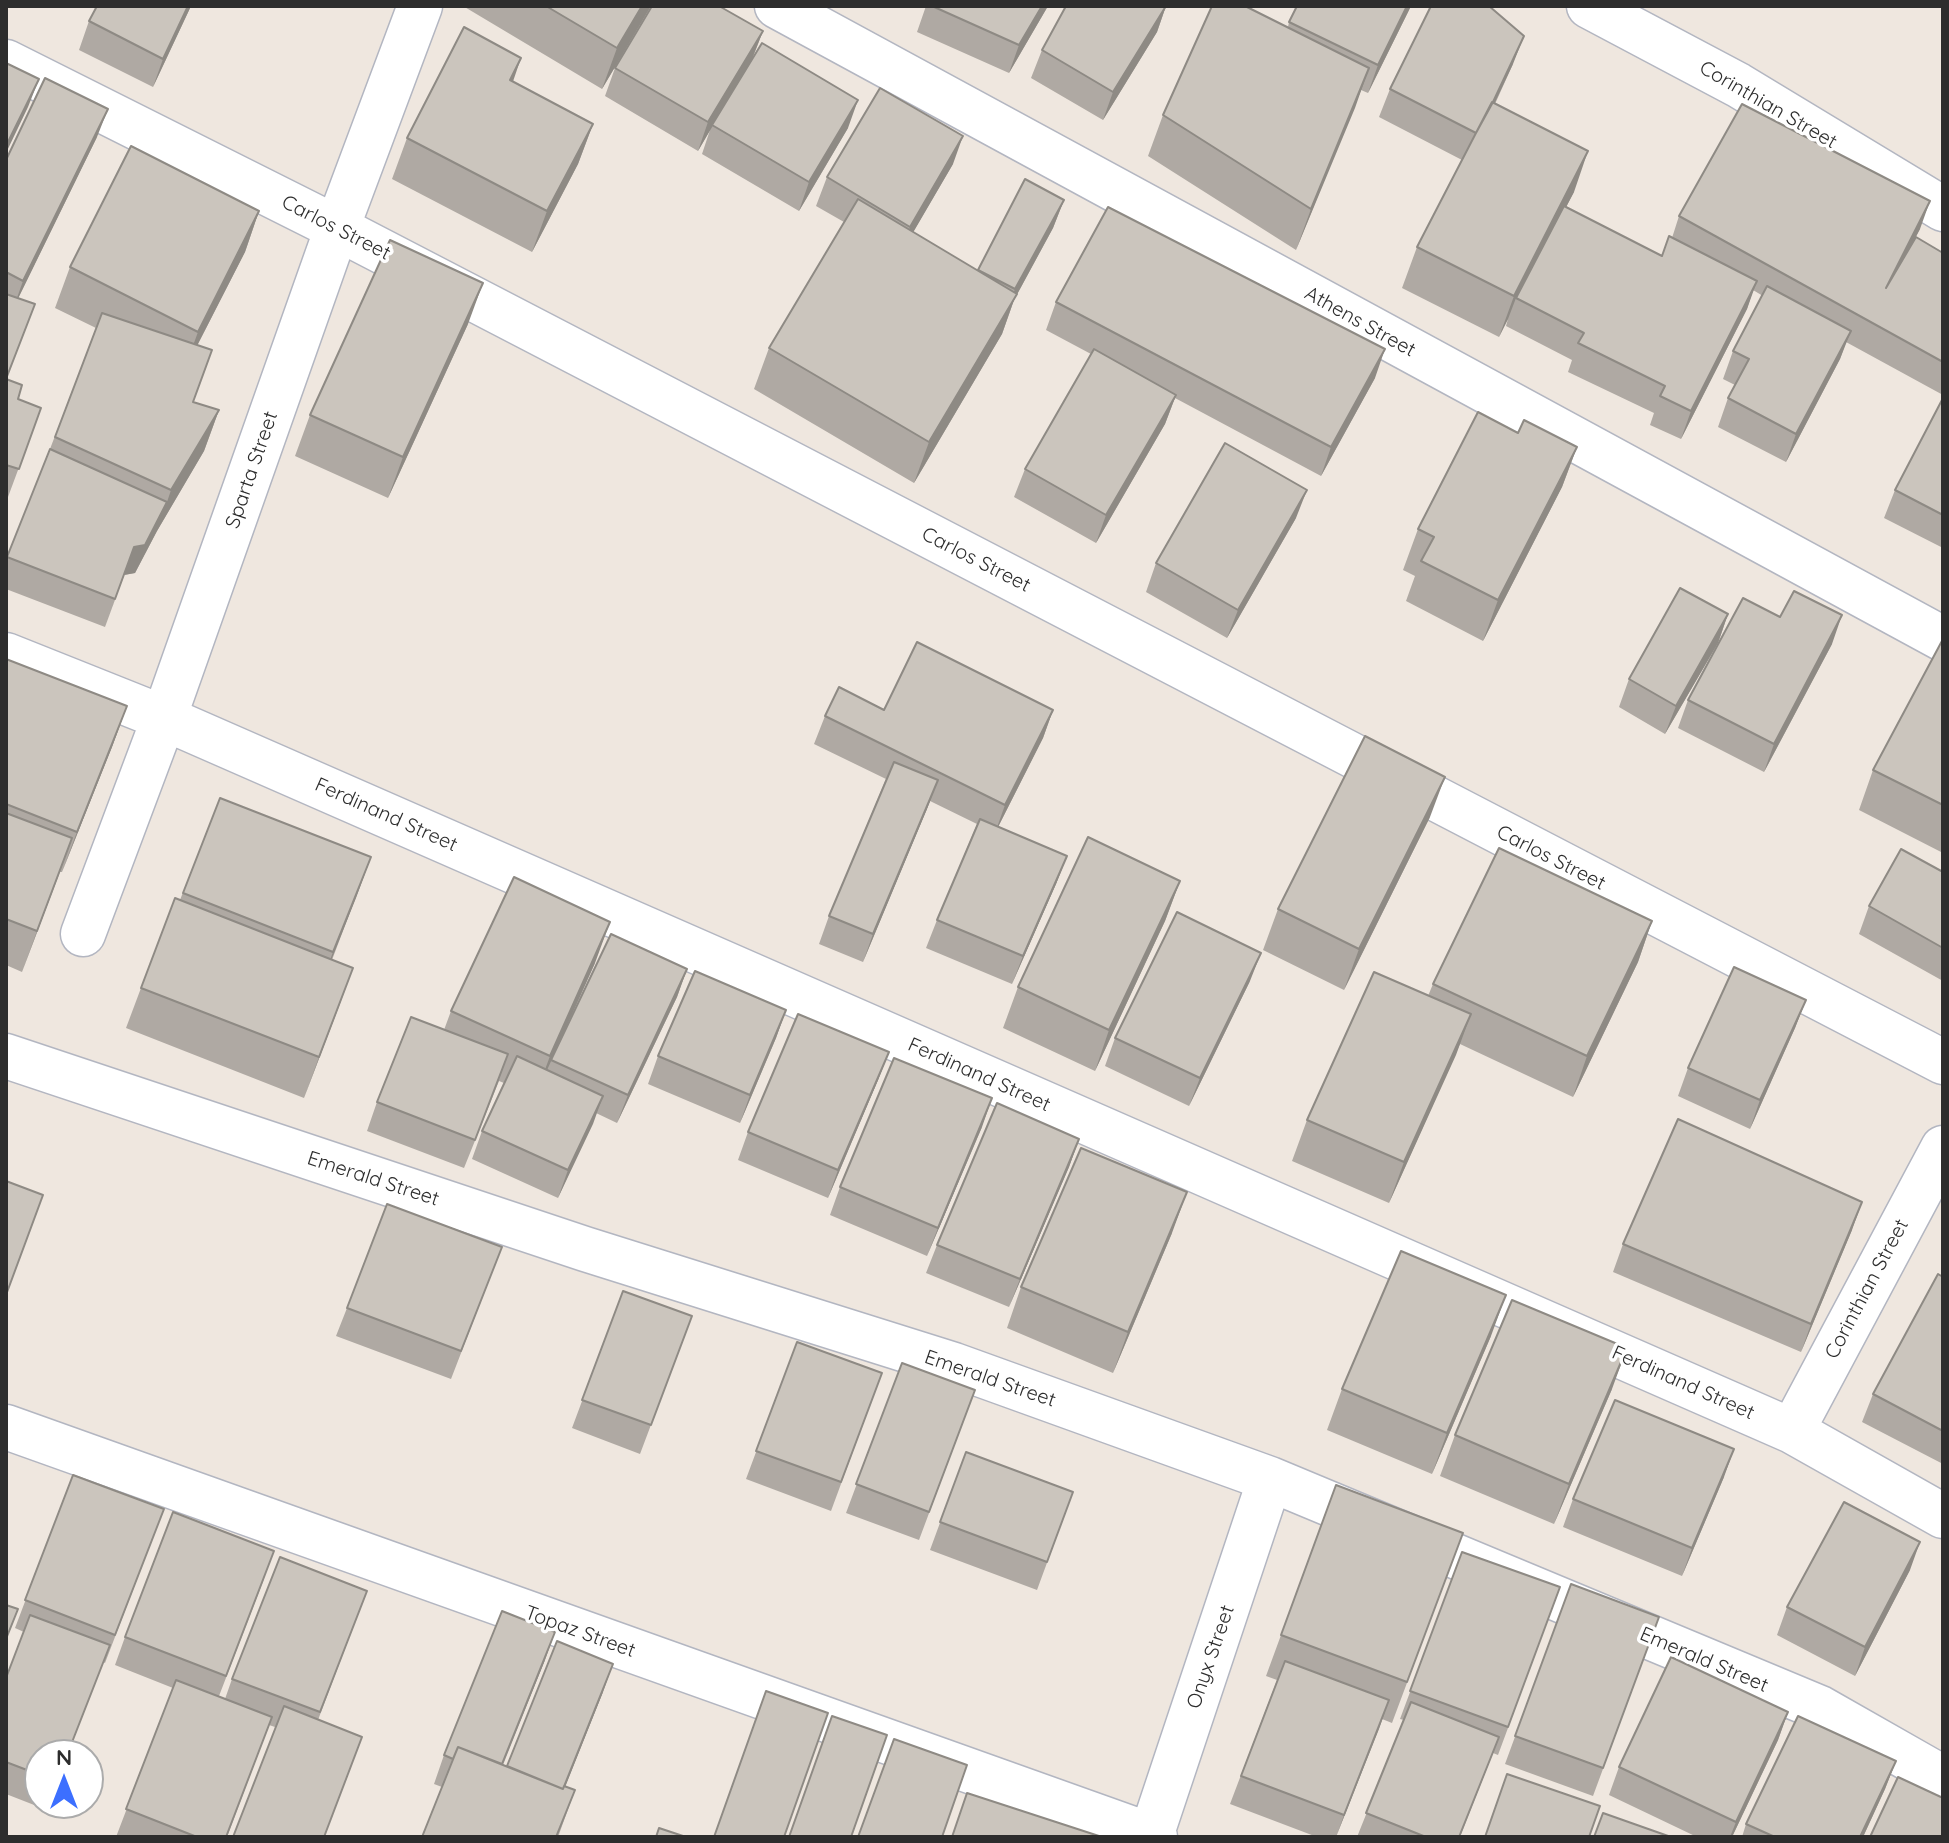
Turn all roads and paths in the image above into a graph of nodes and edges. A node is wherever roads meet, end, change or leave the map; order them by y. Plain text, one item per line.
1 (420, 6) edge
2 (777, 6) edge
3 (1589, 6) edge
4 (6, 62) edge
5 (1943, 209) edge
6 (337, 228) junction
7 (1943, 639) edge
8 (6, 655) edge
9 (164, 718) junction
10 (83, 934) dead end
11 (6, 1056) edge
12 (1943, 1062) edge
13 (1943, 1148) edge
14 (6, 1427) edge
15 (1792, 1431) junction
16 (1270, 1479) junction
17 (1943, 1516) edge
18 (1943, 1778) edge
19 (1153, 1836) edge

1 - 6 street, Sparta Street
2 - 7 street, Athens Street
3 - 5 street, Corinthian Street
4 - 6 street, Carlos Street
6 - 9 street, Sparta Street
6 - 12 street, Carlos Street
8 - 9 street, Ferdinand Street
9 - 10 street, Sparta Street
9 - 15 street, Ferdinand Street
11 - 16 street, Emerald Street
13 - 15 street, Corinthian Street
14 - 19 street, Topaz Street
15 - 17 street, Ferdinand Street
16 - 18 street, Emerald Street
16 - 19 street, Onyx Street

